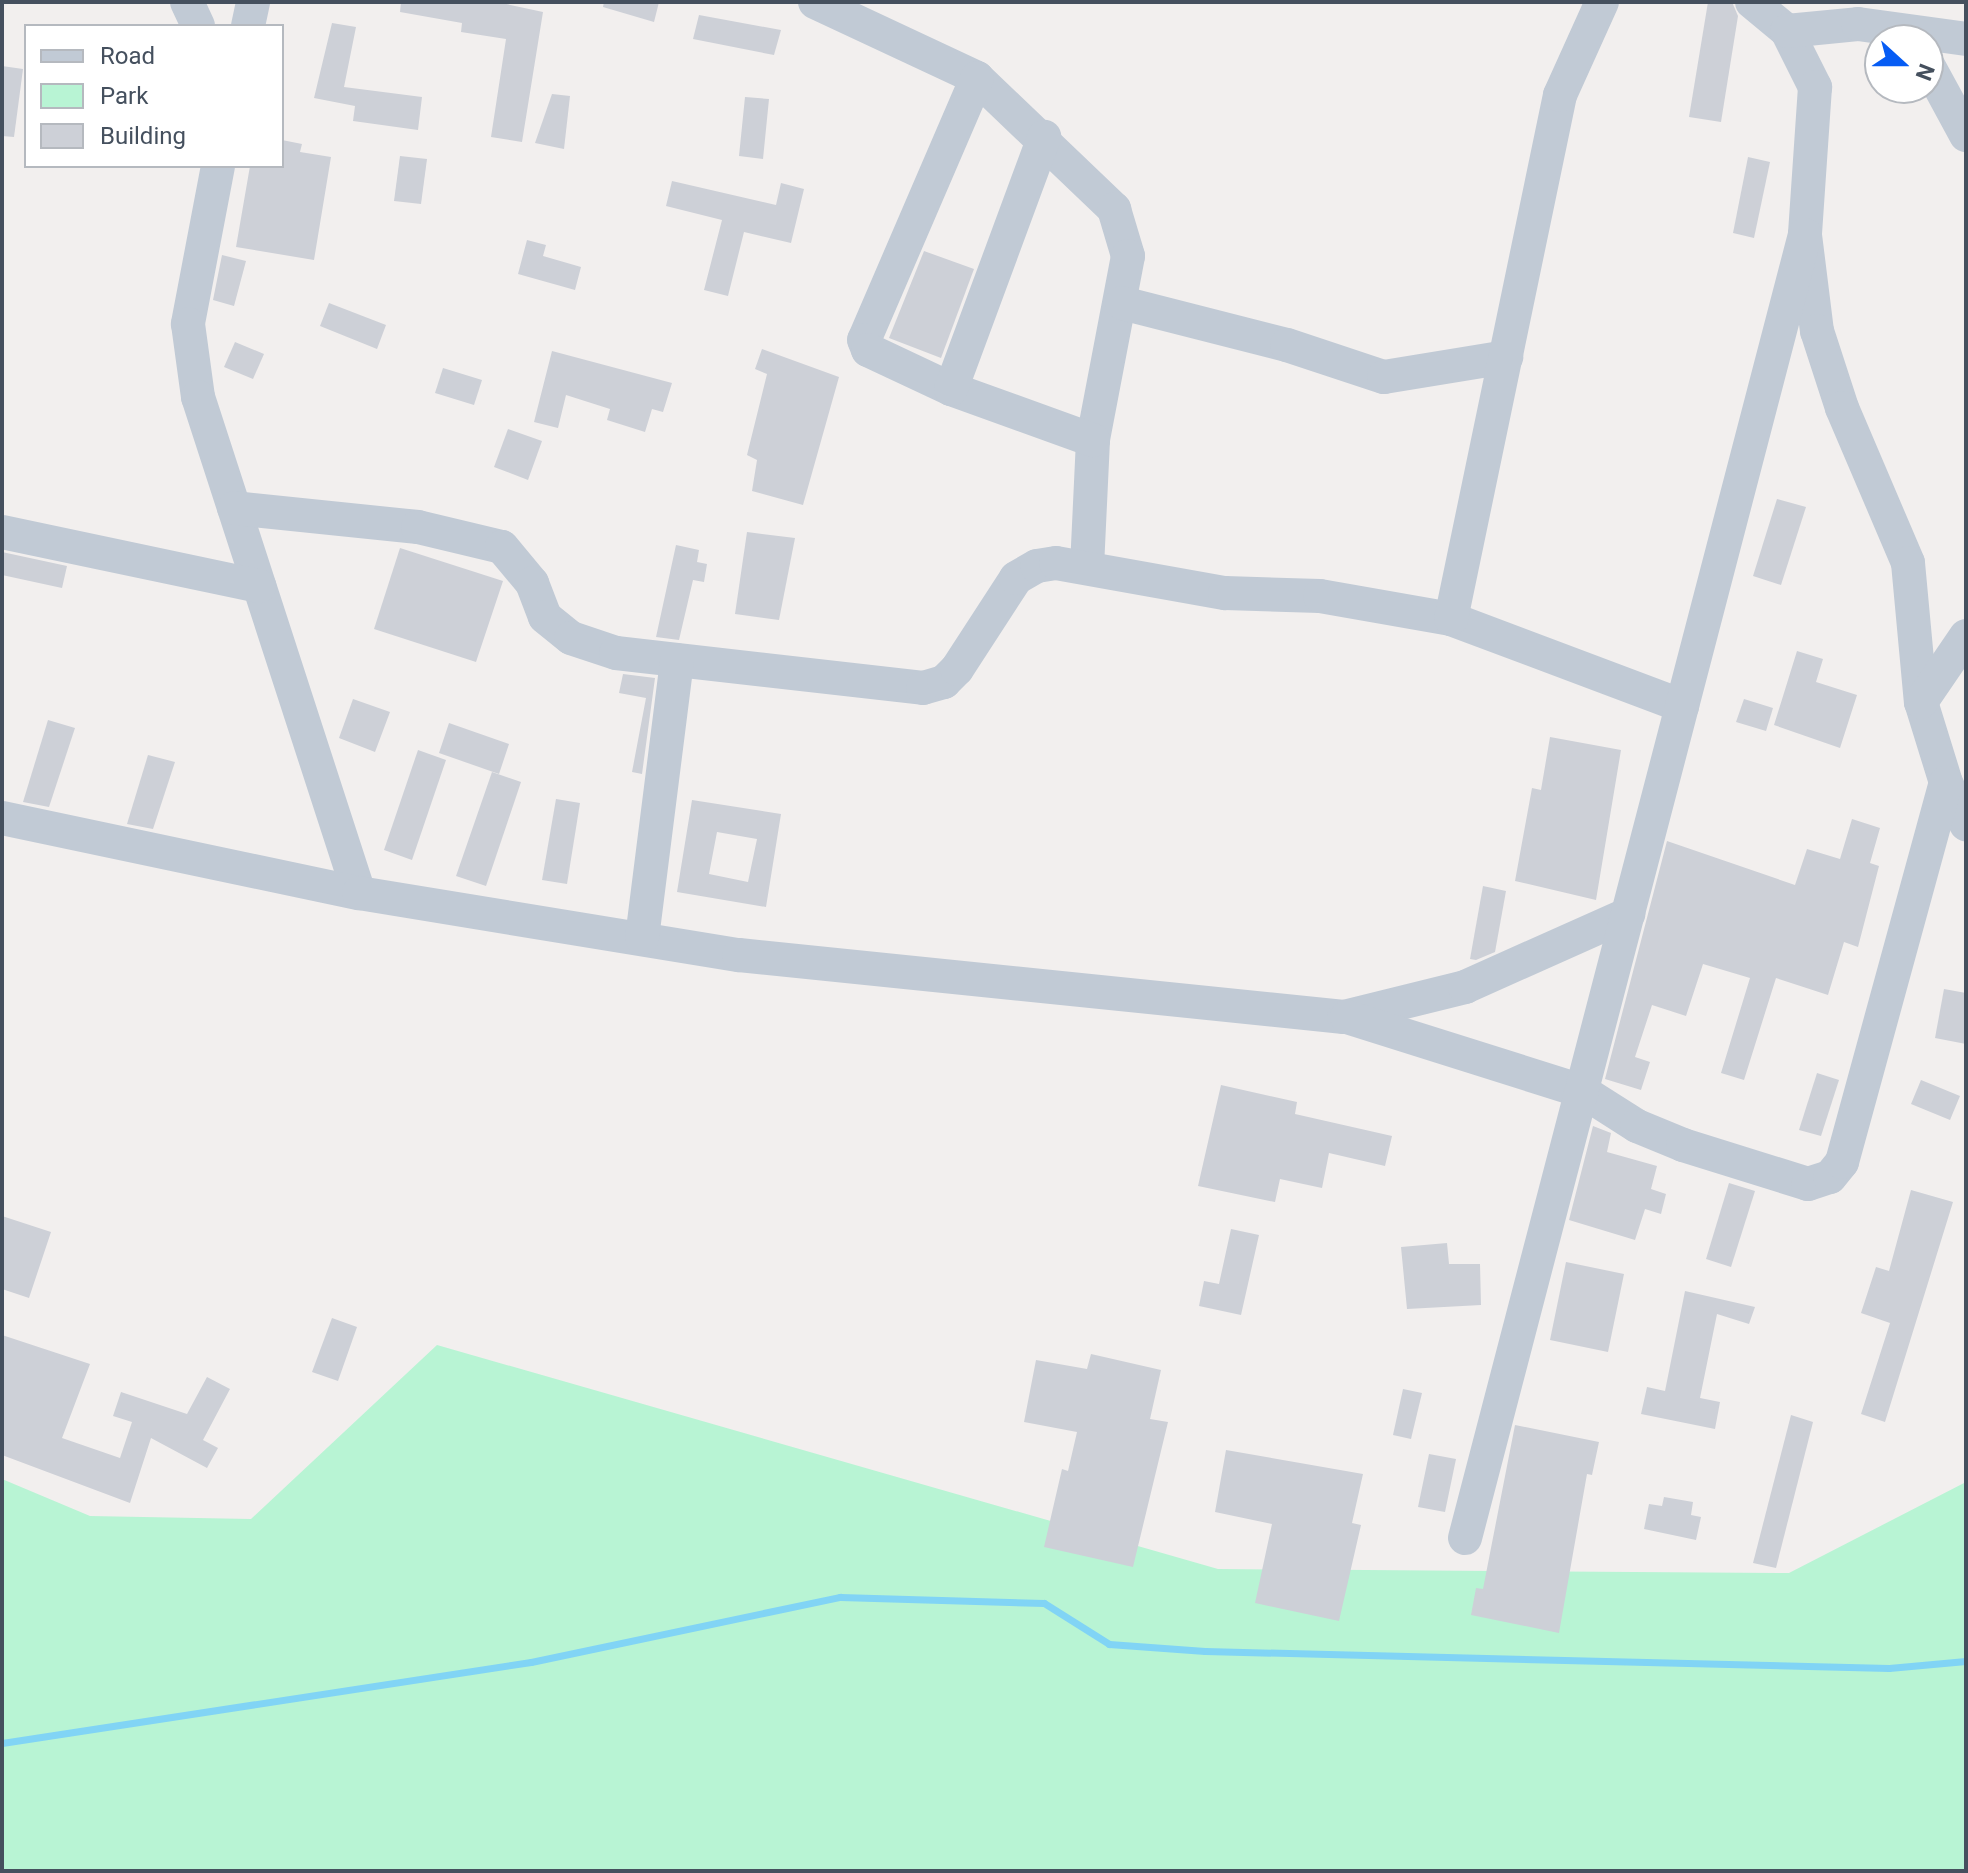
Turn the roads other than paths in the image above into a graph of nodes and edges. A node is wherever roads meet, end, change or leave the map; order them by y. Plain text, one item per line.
1 (187, 2) edge
2 (253, 2) edge
3 (815, 2) edge
4 (1602, 2) edge
5 (1752, 2) edge
6 (197, 24) edge
7 (248, 24) edge
8 (1864, 25) edge
9 (1787, 31) junction
10 (1944, 37) edge
11 (1966, 39) edge
12 (977, 78) junction
13 (1944, 94) edge
14 (1966, 135) edge
15 (1044, 137) junction
16 (218, 168) edge
17 (1805, 235) junction
18 (1122, 303) junction
19 (1506, 357) junction
20 (951, 389) junction
21 (1093, 440) junction
22 (234, 508) junction
23 (2, 532) edge
24 (1087, 568) junction
25 (259, 586) junction
26 (1451, 619) junction
27 (1966, 636) edge
28 (677, 660) junction
29 (1921, 702) junction
30 (1682, 706) junction
31 (1946, 783) junction
32 (2, 818) edge
33 (1966, 824) edge
34 (359, 893) junction
35 (1628, 914) junction
36 (642, 938) junction
37 (1344, 1017) junction
38 (1582, 1091) junction
39 (1465, 1538) dead end

1 - 6 street
2 - 7 street
3 - 12 street
4 - 19 street
5 - 9 street
8 - 9 street
9 - 17 street
10 - 11 street
12 - 15 street
12 - 20 street
13 - 14 street
15 - 18 street
15 - 20 street
16 - 22 street
17 - 29 street
17 - 30 street
18 - 19 street
18 - 21 street
19 - 26 street
20 - 21 street
21 - 24 street
22 - 25 street
22 - 28 street
23 - 25 street
24 - 26 street
24 - 28 street
25 - 34 street
26 - 30 street
27 - 29 street
28 - 36 street
29 - 31 street
30 - 35 street
31 - 33 street
31 - 38 street
32 - 34 street
34 - 36 street
35 - 37 street
35 - 38 street
36 - 37 street
37 - 38 street
38 - 39 street

